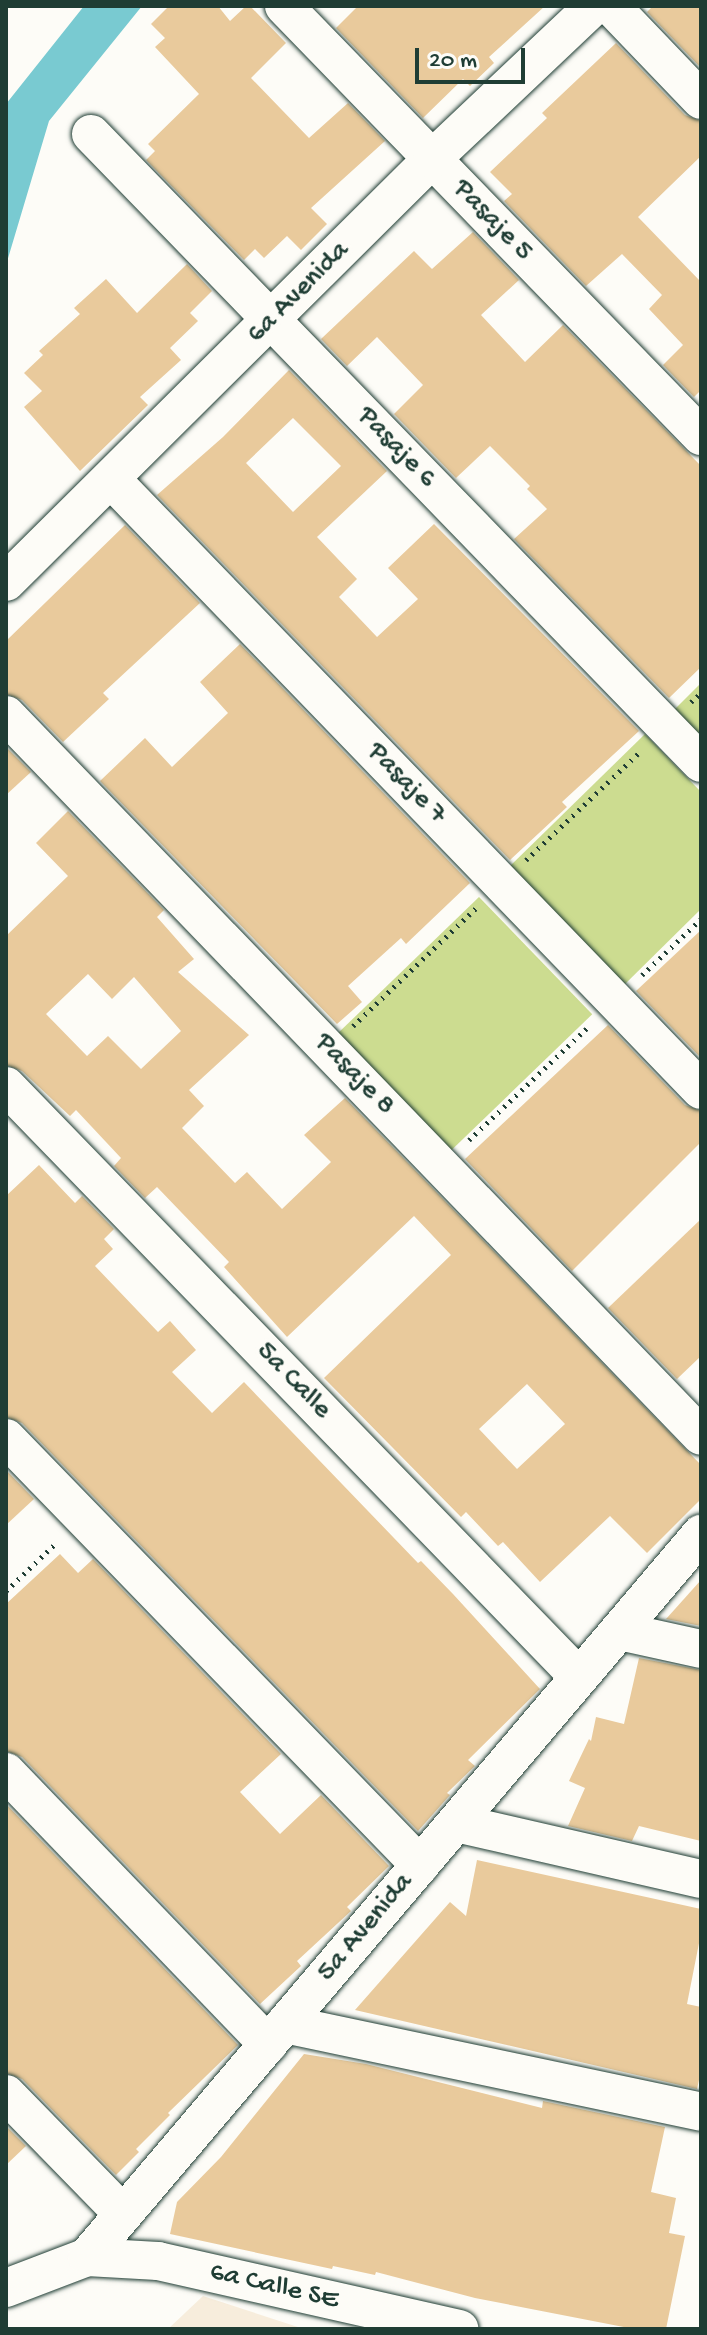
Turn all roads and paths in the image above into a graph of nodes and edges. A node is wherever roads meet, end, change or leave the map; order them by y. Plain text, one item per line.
1 (284, 6) edge
2 (587, 10) edge
3 (701, 100) edge
4 (91, 134) dead end
5 (432, 159) junction
6 (272, 320) junction
7 (701, 436) edge
8 (111, 479) junction
9 (6, 582) edge
10 (6, 715) edge
11 (701, 763) edge
12 (701, 919) edge
13 (615, 1001) junction
14 (6, 1086) edge
15 (701, 1090) edge
16 (442, 1166) junction
17 (701, 1436) edge
18 (6, 1438) edge
19 (83, 1517) junction
20 (701, 1534) edge
21 (6, 1591) edge
22 (619, 1631) junction
23 (701, 1649) edge
24 (579, 1677) junction
25 (6, 1772) edge
26 (456, 1823) junction
27 (420, 1865) junction
28 (701, 1879) edge
29 (276, 2034) junction
30 (6, 2094) edge
31 (701, 2112) edge
32 (123, 2214) junction
33 (87, 2257) junction
34 (6, 2288) edge
35 (459, 2329) edge

1 - 5 street, Pasaje 5
2 - 3 street
2 - 5 street, 6a Avenida
4 - 6 street, Pasaje 6
5 - 6 street, 6a Avenida
5 - 7 street, Pasaje 5
6 - 8 street, 6a Avenida
6 - 11 street, Pasaje 6
8 - 9 street, 6a Avenida
8 - 13 street, Pasaje 7
10 - 16 street, Pasaje 8
12 - 13 path
13 - 15 street, Pasaje 7
13 - 16 path
14 - 24 street, 5a Calle
16 - 17 street, Pasaje 8
18 - 19 street
19 - 21 path
19 - 27 street
20 - 22 street, 5a Avenida
22 - 23 street
22 - 24 street, 5a Avenida
24 - 26 street, 5a Avenida
25 - 29 street
26 - 27 street, 5a Avenida
26 - 28 street
27 - 29 street, 5a Avenida
29 - 31 street
29 - 32 street, 5a Avenida
30 - 32 street
32 - 33 street, 5a Avenida
33 - 34 street, 5a Avenida
33 - 35 street, 6a Calle SE

